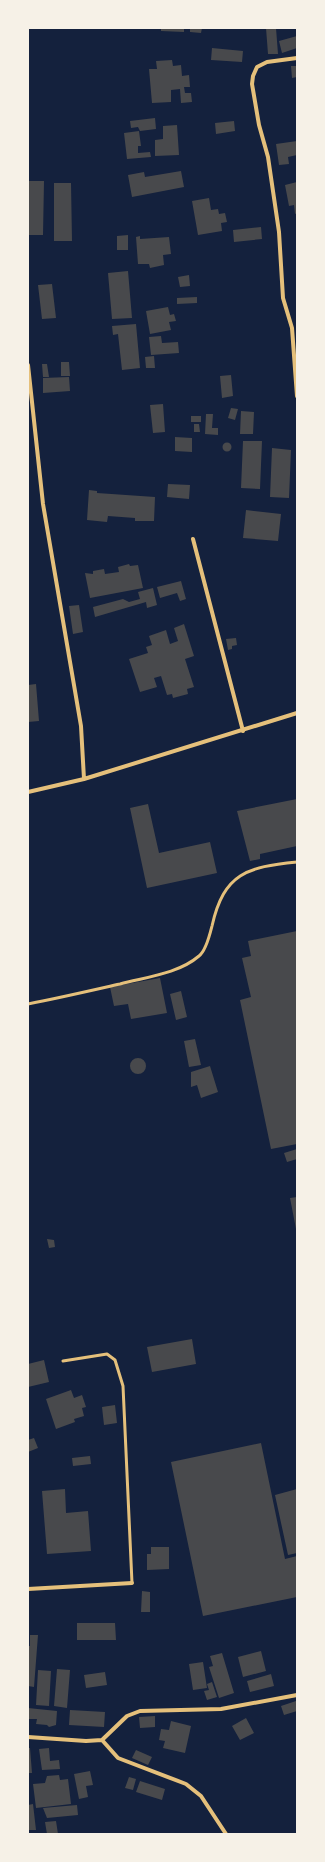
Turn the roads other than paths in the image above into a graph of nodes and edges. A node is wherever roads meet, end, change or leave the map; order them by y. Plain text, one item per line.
1 (297, 58) edge
2 (28, 365) edge
3 (297, 396) edge
4 (194, 539) dead end
5 (297, 713) edge
6 (243, 731) junction
7 (84, 779) junction
8 (28, 792) edge
9 (297, 862) edge
10 (28, 1004) edge
11 (63, 1361) dead end
12 (132, 1583) joint
13 (28, 1589) edge
14 (297, 1695) edge
15 (28, 1737) edge
16 (102, 1740) junction
17 (226, 1834) edge

1 - 3 street
2 - 7 street
4 - 6 street
5 - 6 street
6 - 7 street
7 - 8 street
9 - 10 lane
11 - 12 lane
12 - 13 street
14 - 16 street
15 - 16 street
16 - 17 street

